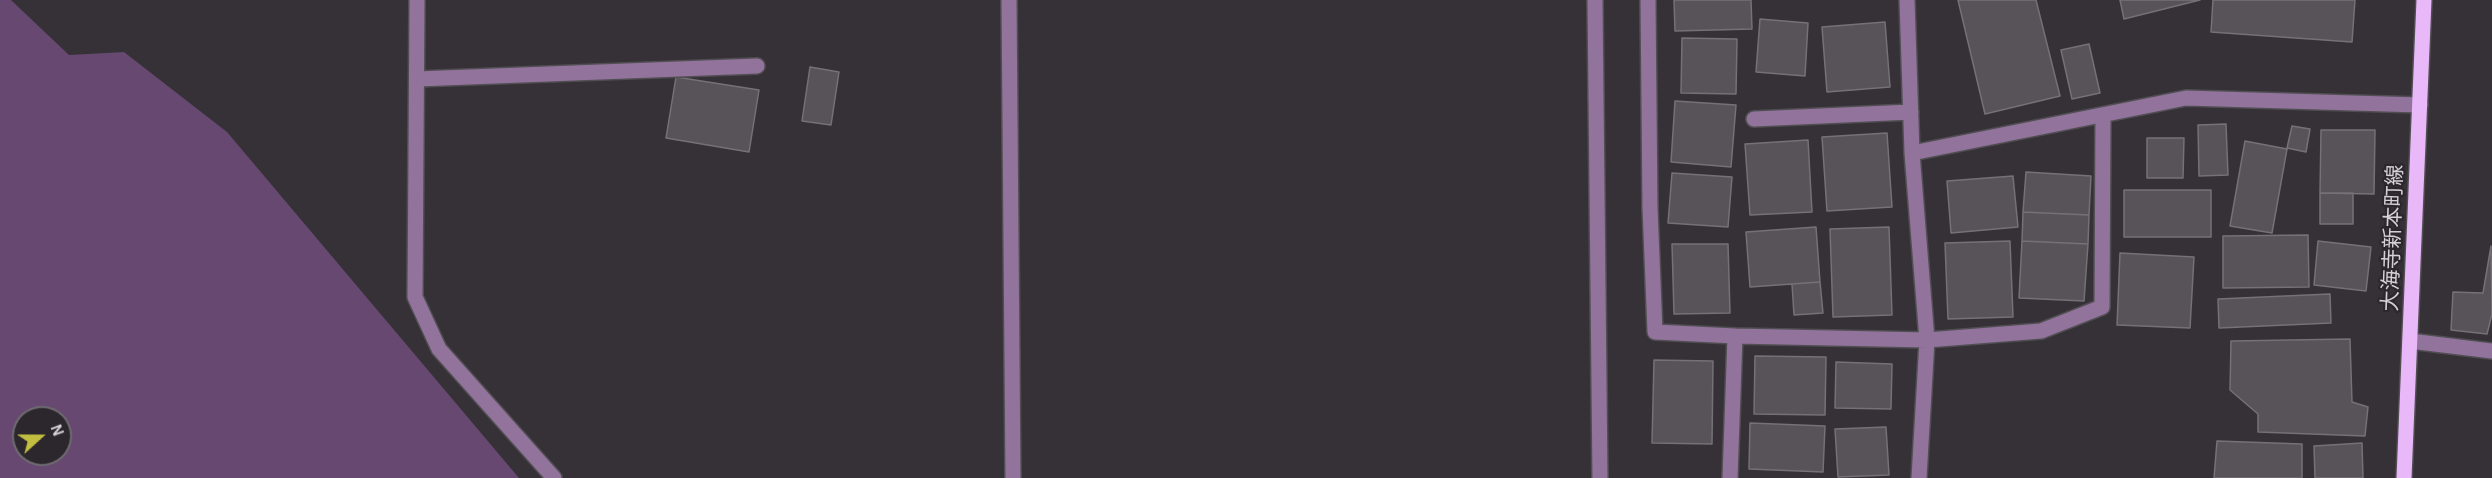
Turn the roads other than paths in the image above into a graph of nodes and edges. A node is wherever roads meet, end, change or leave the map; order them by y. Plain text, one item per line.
1 (417, 0) edge
2 (1008, 0) edge
3 (1595, 0) edge
4 (1648, 0) edge
5 (1907, 0) edge
6 (2424, 0) edge
7 (757, 66) dead end
8 (417, 79) junction
9 (2420, 105) junction
10 (1911, 112) junction
11 (2103, 115) junction
12 (1754, 119) dead end
13 (1912, 153) junction
14 (1735, 336) junction
15 (1927, 340) junction
16 (2410, 341) junction
17 (2492, 351) edge
18 (554, 478) edge
19 (1013, 478) edge
20 (1600, 478) edge
21 (1730, 478) edge
22 (1919, 478) edge
23 (2404, 478) edge

1 - 8 street
2 - 19 street
3 - 20 street
4 - 14 street
5 - 10 street
6 - 9 main road, 大海寺新本町線
7 - 8 street
8 - 18 street
9 - 11 street
9 - 16 main road, 大海寺新本町線
10 - 12 street
10 - 13 street
11 - 13 street
11 - 15 street
13 - 15 street
14 - 15 street
14 - 21 street
15 - 22 street
16 - 17 street
16 - 23 main road, 大海寺新本町線

